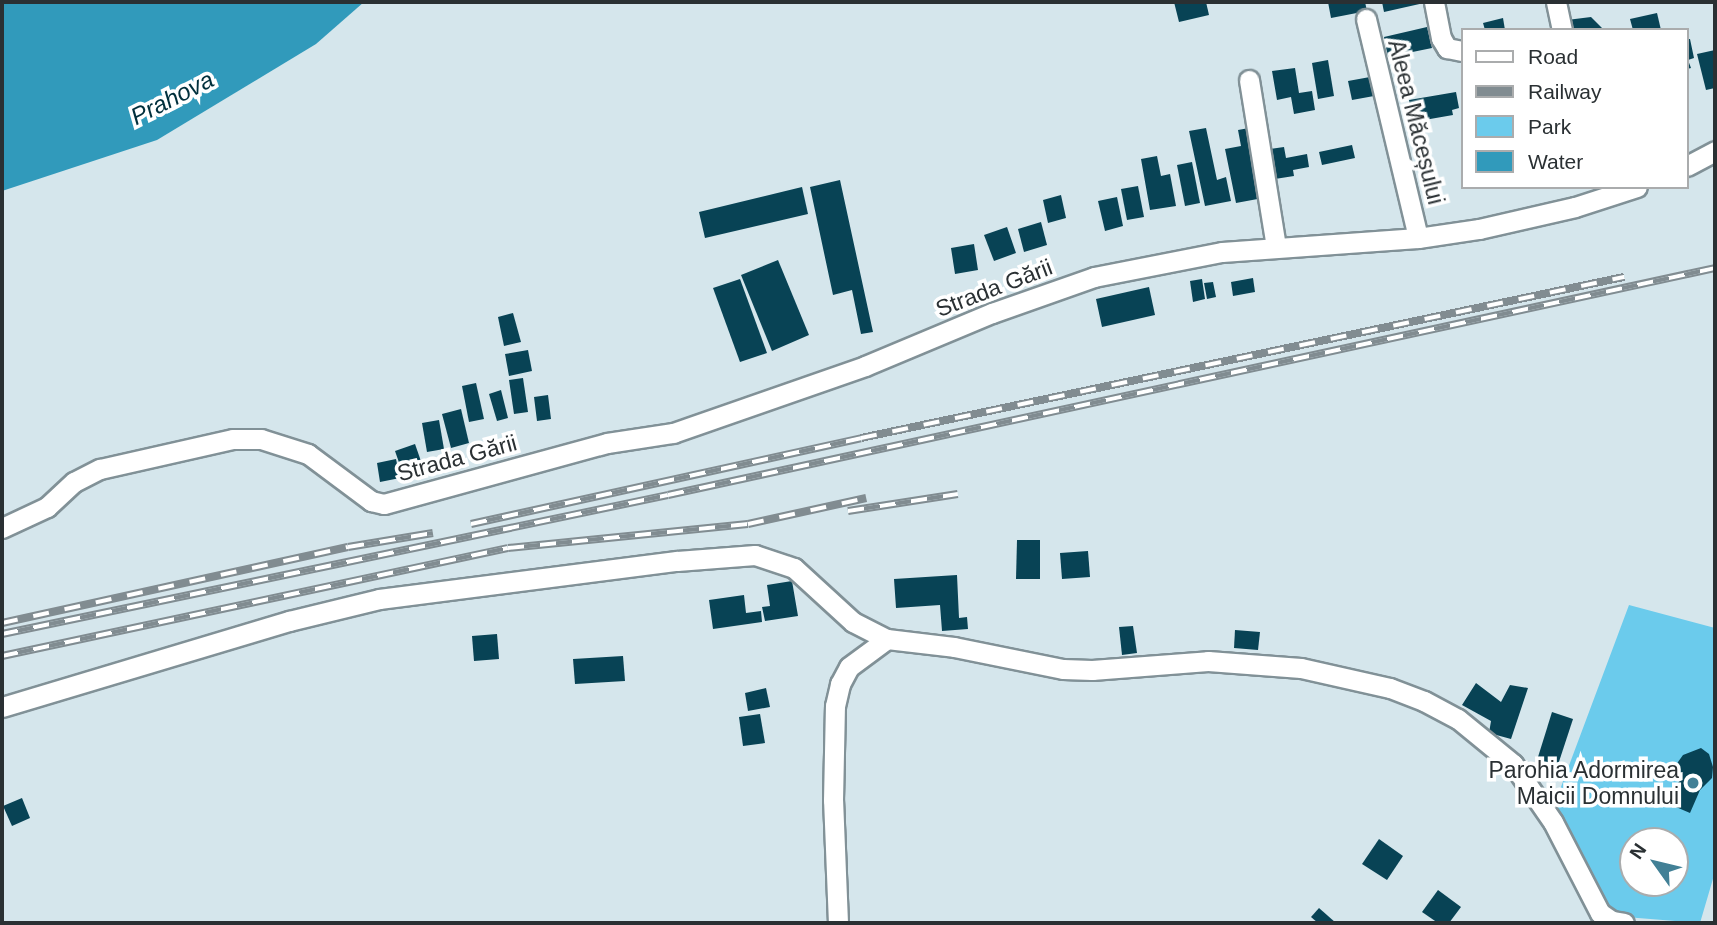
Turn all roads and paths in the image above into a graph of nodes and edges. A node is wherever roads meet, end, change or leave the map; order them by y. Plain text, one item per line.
1 (1434, 2) edge
2 (1556, 2) edge
3 (1366, 19) dead end
4 (1562, 28) edge
5 (1462, 51) edge
6 (1249, 80) dead end
7 (1715, 151) edge
8 (1689, 165) edge
9 (1626, 189) edge
10 (1599, 194) edge
11 (1418, 238) junction
12 (1276, 247) junction
13 (2, 528) edge
14 (887, 639) junction
15 (2, 706) edge
16 (838, 923) edge
17 (1615, 923) edge

1 - 5 street
2 - 4 street
3 - 11 street, Aleea Măceșului
6 - 12 street
7 - 8 street
9 - 10 street, Strada Gării
10 - 11 street, Strada Gării
11 - 12 street, Strada Gării
12 - 13 street, Strada Gării
14 - 15 street
14 - 16 street
14 - 17 street

